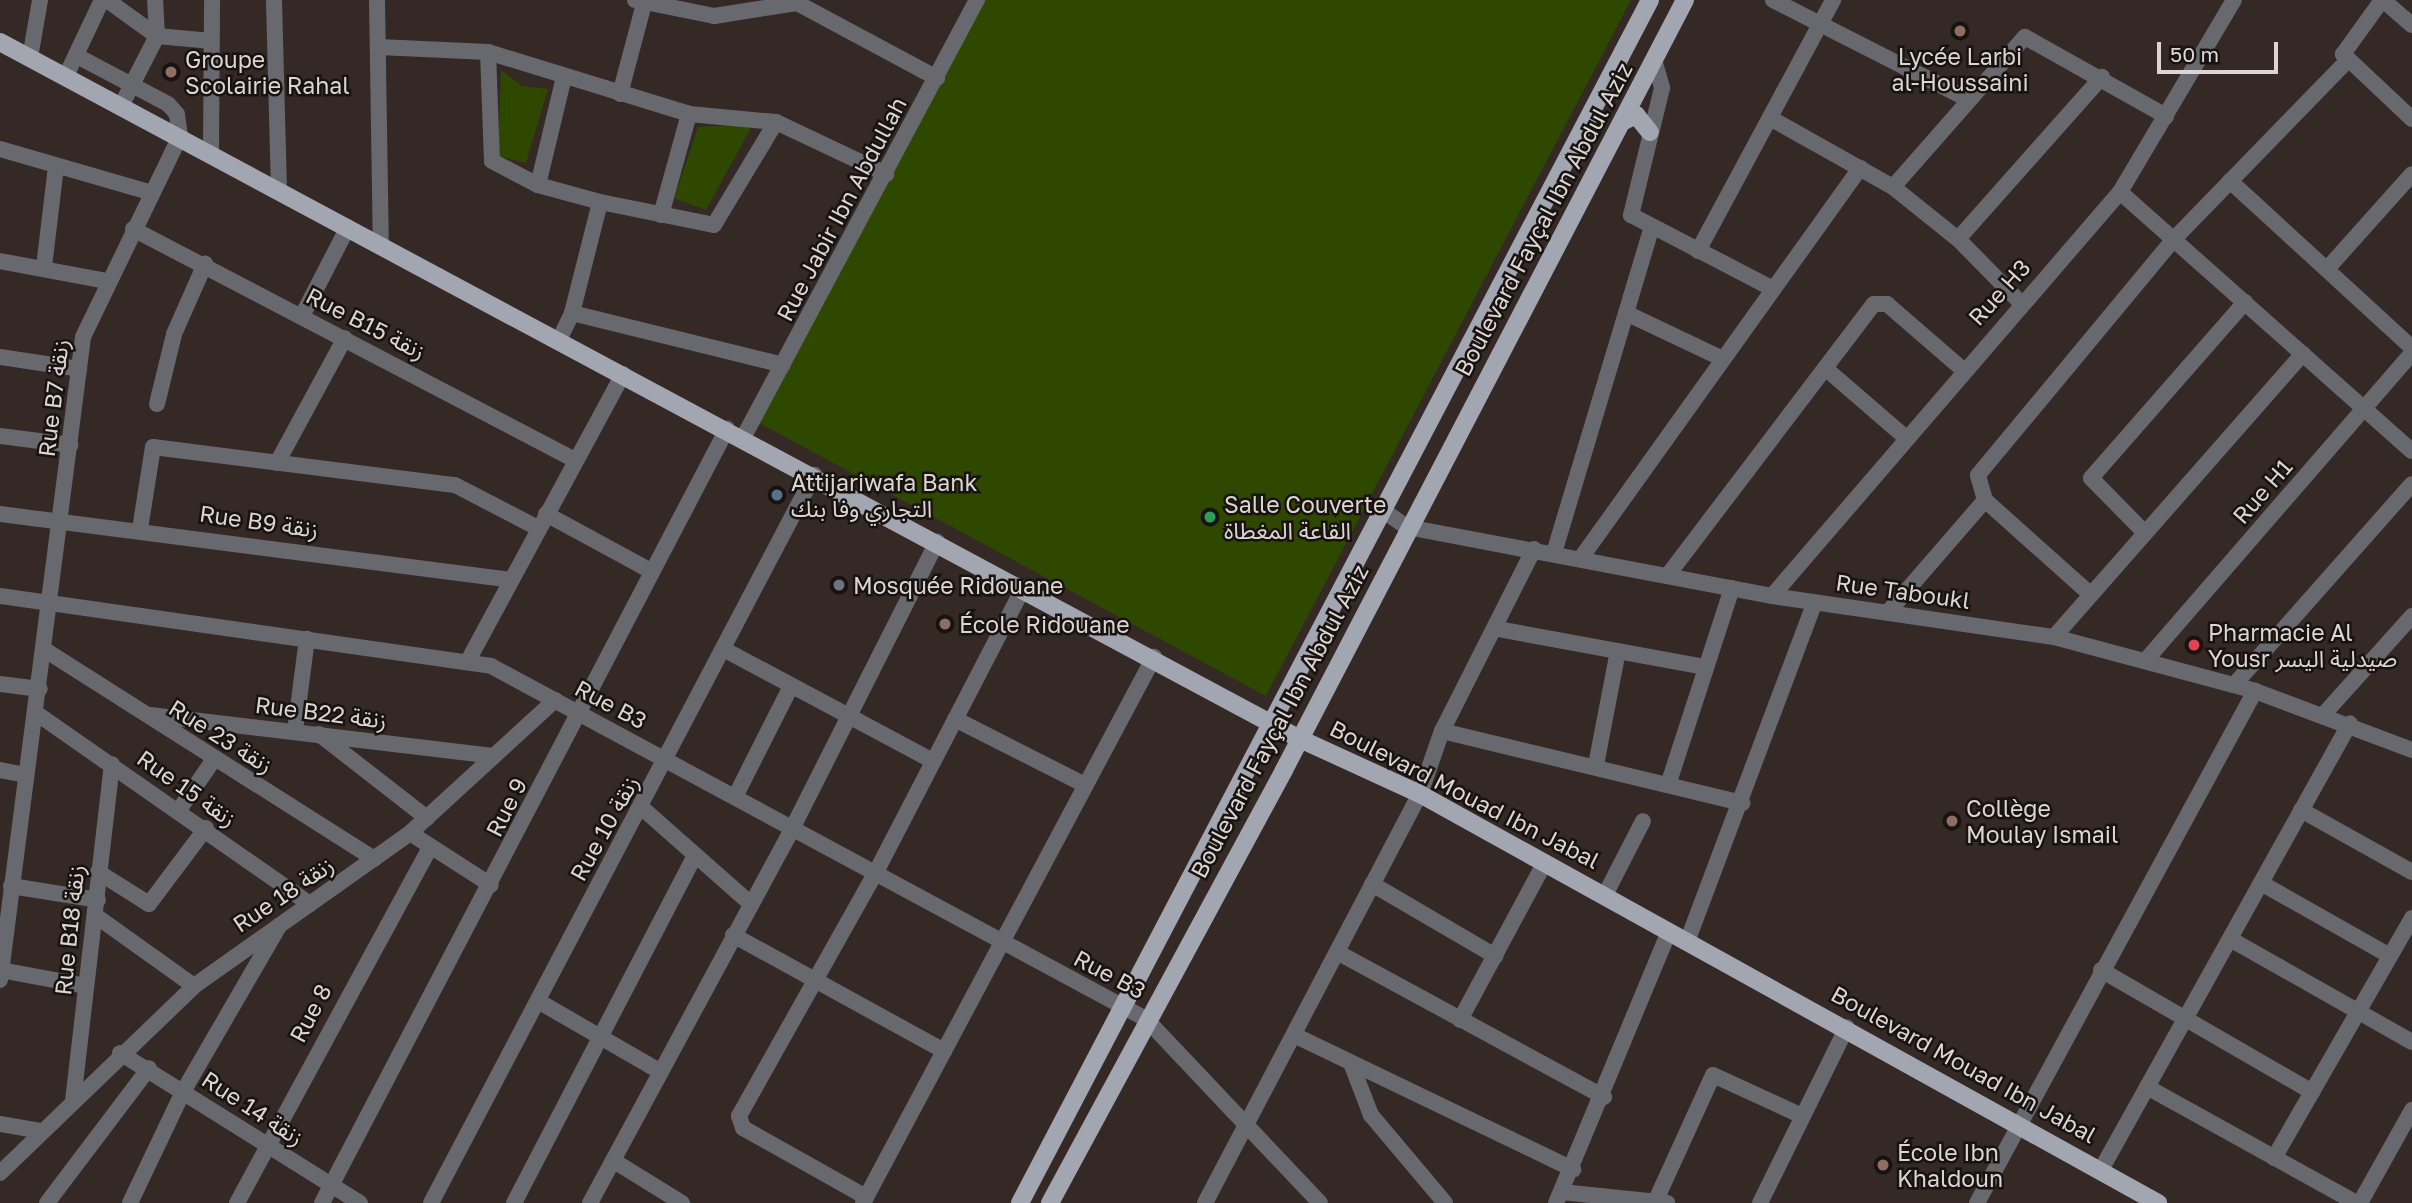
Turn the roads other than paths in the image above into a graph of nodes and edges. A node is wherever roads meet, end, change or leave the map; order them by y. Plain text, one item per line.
1 (40, 0) edge
2 (105, 0) edge
3 (155, 0) edge
4 (212, 0) edge
5 (274, 0) edge
6 (377, 0) edge
7 (977, 0) edge
8 (1650, 0) edge
9 (1685, 0) edge
10 (1773, 0) edge
11 (1833, 0) edge
12 (2234, 0) edge
13 (2383, 0) edge
14 (641, 1) edge
15 (1821, 23) junction
16 (2412, 25) edge
17 (157, 36) junction
18 (212, 41) junction
19 (0, 42) edge
20 (379, 47) junction
21 (488, 52) junction
22 (77, 56) junction
23 (30, 58) junction
24 (2348, 60) junction
25 (1655, 63) junction
26 (66, 76) junction
27 (564, 77) junction
28 (2102, 77) junction
29 (937, 78) junction
30 (132, 85) junction
31 (620, 94) junction
32 (1967, 99) junction
33 (121, 106) junction
34 (689, 114) junction
35 (2166, 116) junction
36 (1770, 118) junction
37 (2412, 119) edge
38 (776, 122) junction
39 (1622, 122) junction
40 (1650, 132) junction
41 (180, 136) junction
42 (0, 150) edge
43 (211, 152) junction
44 (56, 166) junction
45 (1860, 169) junction
46 (886, 174) junction
47 (2412, 174) edge
48 (2230, 181) junction
49 (538, 185) junction
50 (1893, 187) junction
51 (279, 189) junction
52 (2120, 192) junction
53 (152, 193) junction
54 (600, 202) junction
55 (661, 215) junction
56 (348, 227) junction
57 (134, 229) junction
58 (1651, 229) junction
59 (1958, 239) junction
60 (2174, 239) junction
61 (381, 244) junction
62 (1698, 251) junction
63 (0, 261) edge
64 (205, 264) junction
65 (44, 267) junction
66 (2327, 269) junction
67 (107, 281) junction
68 (1773, 289) junction
69 (2020, 302) junction
70 (2245, 302) junction
71 (572, 313) junction
72 (1626, 313) junction
73 (302, 316) junction
74 (345, 338) junction
75 (559, 340) junction
76 (2412, 350) edge
77 (2303, 354) junction
78 (0, 357) edge
79 (1723, 359) junction
80 (783, 365) junction
81 (1825, 368) junction
82 (79, 369) junction
83 (1962, 369) junction
84 (623, 373) junction
85 (157, 404) dead end
86 (2364, 408) junction
87 (727, 429) junction
88 (0, 436) edge
89 (1905, 437) junction
90 (743, 438) junction
91 (70, 444) junction
92 (2412, 451) edge
93 (575, 460) junction
94 (278, 463) junction
95 (814, 475) junction
96 (2412, 484) edge
97 (1985, 500) junction
98 (1381, 509) junction
99 (0, 514) edge
100 (62, 521) junction
101 (542, 521) junction
102 (1407, 527) junction
103 (141, 529) junction
104 (2145, 533) junction
105 (937, 542) junction
106 (1534, 549) junction
107 (1554, 553) junction
108 (1581, 558) junction
109 (651, 571) junction
110 (1668, 576) junction
111 (512, 580) junction
112 (1023, 588) junction
113 (1732, 588) junction
114 (2091, 594) junction
115 (0, 596) edge
116 (1772, 596) junction
117 (1815, 602) junction
118 (51, 603) junction
119 (1889, 611) junction
120 (2412, 616) edge
121 (1498, 629) junction
122 (2054, 637) junction
123 (307, 639) junction
124 (45, 650) junction
125 (727, 651) junction
126 (1618, 651) junction
127 (1154, 657) junction
128 (469, 659) junction
129 (2146, 660) junction
130 (1706, 667) junction
131 (0, 684) edge
132 (791, 685) junction
133 (2234, 685) junction
134 (40, 689) junction
135 (2255, 691) junction
136 (555, 700) junction
137 (36, 713) junction
138 (580, 714) junction
139 (2325, 714) junction
140 (144, 715) junction
141 (849, 716) junction
142 (955, 719) junction
143 (1274, 721) junction
144 (2350, 723) junction
145 (295, 731) junction
146 (1442, 731) junction
147 (318, 733) junction
148 (1300, 739) junction
149 (2412, 750) edge
150 (493, 756) junction
151 (214, 759) junction
152 (667, 760) junction
153 (933, 761) junction
154 (112, 764) junction
155 (1596, 765) junction
156 (0, 770) edge
157 (25, 775) junction
158 (1669, 782) junction
159 (1083, 784) junction
160 (1420, 794) junction
161 (735, 797) junction
162 (1742, 803) junction
163 (641, 807) junction
164 (179, 810) junction
165 (2301, 810) junction
166 (427, 818) junction
167 (1643, 821) dead end
168 (206, 828) junction
169 (792, 829) junction
170 (410, 833) junction
171 (8, 847) edge
172 (430, 847) junction
173 (374, 859) junction
174 (693, 859) junction
175 (1545, 862) junction
176 (98, 872) junction
177 (2412, 872) edge
178 (875, 874) junction
179 (2261, 883) junction
180 (1372, 884) junction
181 (491, 885) junction
182 (11, 886) junction
183 (1605, 895) junction
184 (750, 903) junction
185 (310, 904) junction
186 (97, 908) junction
187 (4, 915) edge
188 (2412, 918) edge
189 (279, 926) junction
190 (1669, 932) junction
191 (733, 934) junction
192 (2230, 939) junction
193 (1002, 942) junction
194 (1687, 942) junction
195 (1337, 951) junction
196 (1495, 956) junction
197 (2390, 957) junction
198 (2101, 970) junction
199 (1, 975) edge
200 (816, 980) junction
201 (86, 986) junction
202 (194, 986) junction
203 (538, 1001) junction
204 (1123, 1006) junction
205 (2358, 1012) junction
206 (2185, 1018) junction
207 (1146, 1020) junction
208 (1460, 1020) junction
209 (1847, 1027) junction
210 (1294, 1035) junction
211 (602, 1037) junction
212 (2412, 1042) edge
213 (944, 1051) junction
214 (120, 1054) junction
215 (1350, 1062) junction
216 (149, 1068) junction
217 (661, 1072) junction
218 (2147, 1087) junction
219 (184, 1090) junction
220 (2312, 1092) junction
221 (1604, 1097) junction
222 (73, 1101) junction
223 (2412, 1110) edge
224 (1802, 1116) junction
225 (2021, 1122) junction
226 (1247, 1123) junction
227 (0, 1124) edge
228 (41, 1131) junction
229 (268, 1143) junction
230 (2274, 1158) junction
231 (614, 1161) junction
232 (2102, 1168) junction
233 (1573, 1169) junction
234 (0, 1173) edge
235 (332, 1185) junction
236 (1559, 1197) edge
237 (865, 1200) edge
238 (1661, 1202) edge
239 (47, 1203) edge
240 (130, 1203) edge
241 (237, 1203) edge
242 (322, 1203) edge
243 (360, 1203) edge
244 (431, 1203) edge
245 (514, 1203) edge
246 (590, 1203) edge
247 (682, 1203) edge
248 (1020, 1203) edge
249 (1049, 1203) edge
250 (1205, 1203) edge
251 (1320, 1203) edge
252 (1445, 1203) edge
253 (1760, 1203) edge
254 (1977, 1203) edge
255 (2158, 1203) edge
256 (2358, 1203) edge

1 - 23 street
2 - 17 street
2 - 22 street
3 - 17 street
4 - 18 street
5 - 51 street
6 - 20 street
7 - 29 street, Rue Jabir Ibn Abdullah
8 - 98 main road, Boulevard Fayçal Ibn Abdul Aziz
9 - 25 main road, Boulevard Fayçal Ibn Abdul Aziz
10 - 15 street
11 - 15 street
12 - 35 street, Rue H3
13 - 16 street
13 - 24 street
14 - 29 street
14 - 31 street
15 - 32 street
15 - 36 street
17 - 18 street
17 - 30 street
18 - 43 street
19 - 23 main road, Boulevard Mouad Ibn Jabal
20 - 21 street
20 - 61 street
21 - 27 street
21 - 49 street
22 - 26 street
22 - 30 street
23 - 26 main road, Boulevard Mouad Ibn Jabal
24 - 37 street
24 - 48 street
25 - 39 main road, Boulevard Fayçal Ibn Abdul Aziz
25 - 40 street
26 - 33 main road, Boulevard Mouad Ibn Jabal
27 - 31 street
27 - 49 street
28 - 32 street
28 - 35 street
28 - 59 street
29 - 46 street, Rue Jabir Ibn Abdullah
30 - 33 street
30 - 41 street
31 - 34 street
32 - 50 street
33 - 41 main road, Boulevard Mouad Ibn Jabal
34 - 38 street
34 - 55 street
35 - 52 street, Rue H3
36 - 45 street
36 - 62 street
38 - 46 street
38 - 55 street
39 - 40 main road
39 - 102 main road, Boulevard Fayçal Ibn Abdul Aziz
40 - 58 street
41 - 43 main road, Boulevard Mouad Ibn Jabal
41 - 53 street, Rue B7 زنقة
42 - 44 street
43 - 51 main road, Boulevard Mouad Ibn Jabal
44 - 53 street
44 - 65 street
45 - 50 street
45 - 68 street
46 - 80 street, Rue Jabir Ibn Abdullah
47 - 66 street
48 - 60 street
48 - 66 street
49 - 54 street
50 - 59 street
51 - 56 main road, Boulevard Mouad Ibn Jabal
52 - 60 street
52 - 69 street, Rue H3
53 - 57 street, Rue B7 زنقة
54 - 55 street
54 - 71 street
56 - 61 main road, Boulevard Mouad Ibn Jabal
56 - 73 street
57 - 64 street, Rue B15 زنقة
57 - 67 street, Rue B7 زنقة
58 - 62 street
58 - 72 street
59 - 69 street
60 - 70 street
60 - 97 street
61 - 75 main road, Boulevard Mouad Ibn Jabal
62 - 68 street
63 - 65 street
64 - 73 street, Rue B15 زنقة
64 - 85 street
65 - 67 street
66 - 76 street
67 - 82 street, Rue B7 زنقة
68 - 79 street
69 - 83 street, Rue H3
70 - 77 street
70 - 104 street
71 - 75 street
71 - 80 street
72 - 79 street
72 - 107 street
73 - 74 street, Rue B15 زنقة
74 - 93 street, Rue B15 زنقة
74 - 94 street
75 - 84 main road, Boulevard Mouad Ibn Jabal
76 - 86 street, Rue H1
77 - 86 street
77 - 104 street
78 - 82 street
79 - 108 street
80 - 90 street, Rue Jabir Ibn Abdullah
81 - 83 street
81 - 89 street
81 - 110 street
82 - 91 street, Rue B7 زنقة
83 - 89 street, Rue H3
84 - 87 main road, Boulevard Mouad Ibn Jabal
84 - 93 street
86 - 92 street
86 - 129 street, Rue H1
87 - 90 main road, Boulevard Mouad Ibn Jabal
87 - 109 street, Rue 9
88 - 91 street
89 - 116 street, Rue H3
90 - 95 main road, Boulevard Mouad Ibn Jabal
91 - 100 street, Rue B7 زنقة
93 - 101 street
94 - 101 street
94 - 103 street
95 - 105 main road, Boulevard Mouad Ibn Jabal
95 - 125 street, Rue 10 زنقة
96 - 133 street
97 - 114 street
97 - 119 street
98 - 102 street, Rue Taboukl
98 - 143 main road, Boulevard Fayçal Ibn Abdul Aziz
99 - 100 street, Rue B9 زنقة
100 - 103 street, Rue B9 زنقة
100 - 118 street, Rue B7 زنقة
101 - 109 street
101 - 111 street
102 - 106 street, Rue Taboukl
102 - 148 main road, Boulevard Fayçal Ibn Abdul Aziz
103 - 111 street, Rue B9 زنقة
104 - 114 street
105 - 112 main road, Boulevard Mouad Ibn Jabal
105 - 141 street
106 - 107 street, Rue Taboukl
106 - 121 street
107 - 108 street, Rue Taboukl
108 - 110 street, Rue Taboukl
109 - 138 street, Rue 9
110 - 113 street, Rue Taboukl
111 - 128 street
112 - 127 main road, Boulevard Mouad Ibn Jabal
112 - 142 street
113 - 116 street, Rue Taboukl
113 - 130 street
114 - 122 street
115 - 118 street, Rue B3
116 - 117 street, Rue Taboukl
117 - 119 street, Rue Taboukl
117 - 162 street
118 - 123 street, Rue B3
118 - 124 street, Rue B7 زنقة
119 - 122 street, Rue Taboukl
120 - 139 street
121 - 126 street
121 - 146 street
122 - 129 street, Rue Taboukl
123 - 128 street, Rue B3
123 - 145 street
124 - 134 street, Rue B7 زنقة
124 - 140 street, Rue 23 زنقة
125 - 132 street
125 - 152 street, Rue 10 زنقة
126 - 130 street
126 - 155 street
127 - 143 main road, Boulevard Mouad Ibn Jabal
127 - 159 street
128 - 136 street, Rue B3
129 - 133 street, Rue Taboukl
130 - 158 street
131 - 134 street
132 - 141 street
132 - 161 street
133 - 135 street, Rue Taboukl
134 - 137 street, Rue B7 زنقة
135 - 139 street, Rue Taboukl
135 - 198 street
136 - 138 street, Rue B3
136 - 150 street, Rue 18 زنقة
137 - 154 street, Rue 15 زنقة
137 - 157 street, Rue B7 زنقة
138 - 152 street, Rue B3
138 - 181 street, Rue 9
139 - 144 street, Rue Taboukl
140 - 145 street, Rue B22 زنقة
140 - 151 street, Rue 23 زنقة
141 - 153 street
141 - 169 street
142 - 153 street
142 - 159 street
143 - 148 main road, Boulevard Mouad Ibn Jabal
143 - 204 main road, Boulevard Fayçal Ibn Abdul Aziz
144 - 149 street, Rue Taboukl
144 - 165 street
145 - 147 street, Rue B22 زنقة
146 - 155 street
146 - 160 street
147 - 150 street, Rue B22 زنقة
147 - 166 street
148 - 160 main road, Boulevard Mouad Ibn Jabal
148 - 207 main road, Boulevard Fayçal Ibn Abdul Aziz
150 - 166 street, Rue 18 زنقة
151 - 164 street
151 - 173 street, Rue 23 زنقة
152 - 161 street, Rue B3
152 - 163 street, Rue 10 زنقة
153 - 178 street
154 - 164 street, Rue 15 زنقة
154 - 176 street, Rue B18 زنقة
155 - 158 street
156 - 157 street
157 - 171 street, Rue B7 زنقة
158 - 162 street
159 - 193 street
160 - 175 main road, Boulevard Mouad Ibn Jabal
160 - 180 street
161 - 169 street, Rue B3
162 - 194 street
163 - 174 street
163 - 203 street, Rue 10 زنقة
164 - 168 street, Rue 15 زنقة
165 - 177 street
165 - 179 street
166 - 170 street, Rue 18 زنقة
167 - 183 street
168 - 176 street
168 - 185 street, Rue 15 زنقة
169 - 178 street, Rue B3
169 - 184 street
170 - 172 street
170 - 173 street, Rue 18 زنقة
171 - 182 street, Rue B7 زنقة
172 - 181 street
172 - 229 street, Rue 8
173 - 185 street, Rue 18 زنقة
174 - 184 street
174 - 211 street
175 - 183 main road, Boulevard Mouad Ibn Jabal
175 - 196 street
176 - 186 street, Rue B18 زنقة
178 - 193 street, Rue B3
178 - 200 street
179 - 192 street
179 - 197 street
180 - 195 street
180 - 196 street
181 - 235 street, Rue 9
182 - 186 street
182 - 187 street, Rue B7 زنقة
183 - 190 main road, Boulevard Mouad Ibn Jabal
184 - 191 street
185 - 189 street, Rue 18 زنقة
186 - 201 street, Rue B18 زنقة
186 - 202 street
187 - 199 street, Rue B7 زنقة
188 - 197 street
189 - 202 street, Rue 18 زنقة
189 - 219 street
190 - 194 main road, Boulevard Mouad Ibn Jabal
190 - 221 street
191 - 200 street
191 - 217 street
192 - 205 street
192 - 206 street
193 - 204 street, Rue B3
193 - 213 street
194 - 209 main road, Boulevard Mouad Ibn Jabal
195 - 208 street
195 - 210 street
196 - 208 street
197 - 205 street
198 - 206 street
198 - 225 street
199 - 201 street
200 - 213 street
200 - 237 street
201 - 222 street, Rue B18 زنقة
202 - 214 street, Rue 18 زنقة
203 - 211 street
203 - 244 street, Rue 10 زنقة
204 - 207 street, Rue B3
204 - 248 main road, Boulevard Fayçal Ibn Abdul Aziz
205 - 212 street
205 - 220 street
206 - 218 street
206 - 220 street
207 - 226 street, Rue B3
207 - 249 main road, Boulevard Fayçal Ibn Abdul Aziz
208 - 221 street
209 - 224 street
209 - 225 main road, Boulevard Mouad Ibn Jabal
210 - 215 street
210 - 226 street
211 - 217 street
211 - 245 street
213 - 237 street
214 - 216 street, Rue 14 زنقة
214 - 222 street, Rue 18 زنقة
215 - 233 street
215 - 252 street
216 - 219 street, Rue 14 زنقة
216 - 239 street
217 - 231 street
218 - 230 street
218 - 232 street
219 - 229 street, Rue 14 زنقة
219 - 240 street
220 - 230 street
221 - 233 street
222 - 228 street, Rue 18 زنقة
223 - 256 street
224 - 238 street
224 - 253 street
225 - 232 main road, Boulevard Mouad Ibn Jabal
225 - 254 street
226 - 250 street
226 - 251 street, Rue B3
227 - 228 street
228 - 234 street, Rue 18 زنقة
229 - 235 street, Rue 14 زنقة
229 - 241 street, Rue 8
230 - 256 street
231 - 246 street
231 - 247 street
232 - 255 main road, Boulevard Mouad Ibn Jabal
233 - 236 street
235 - 242 street, Rue 9
235 - 243 street, Rue 14 زنقة
236 - 238 street

